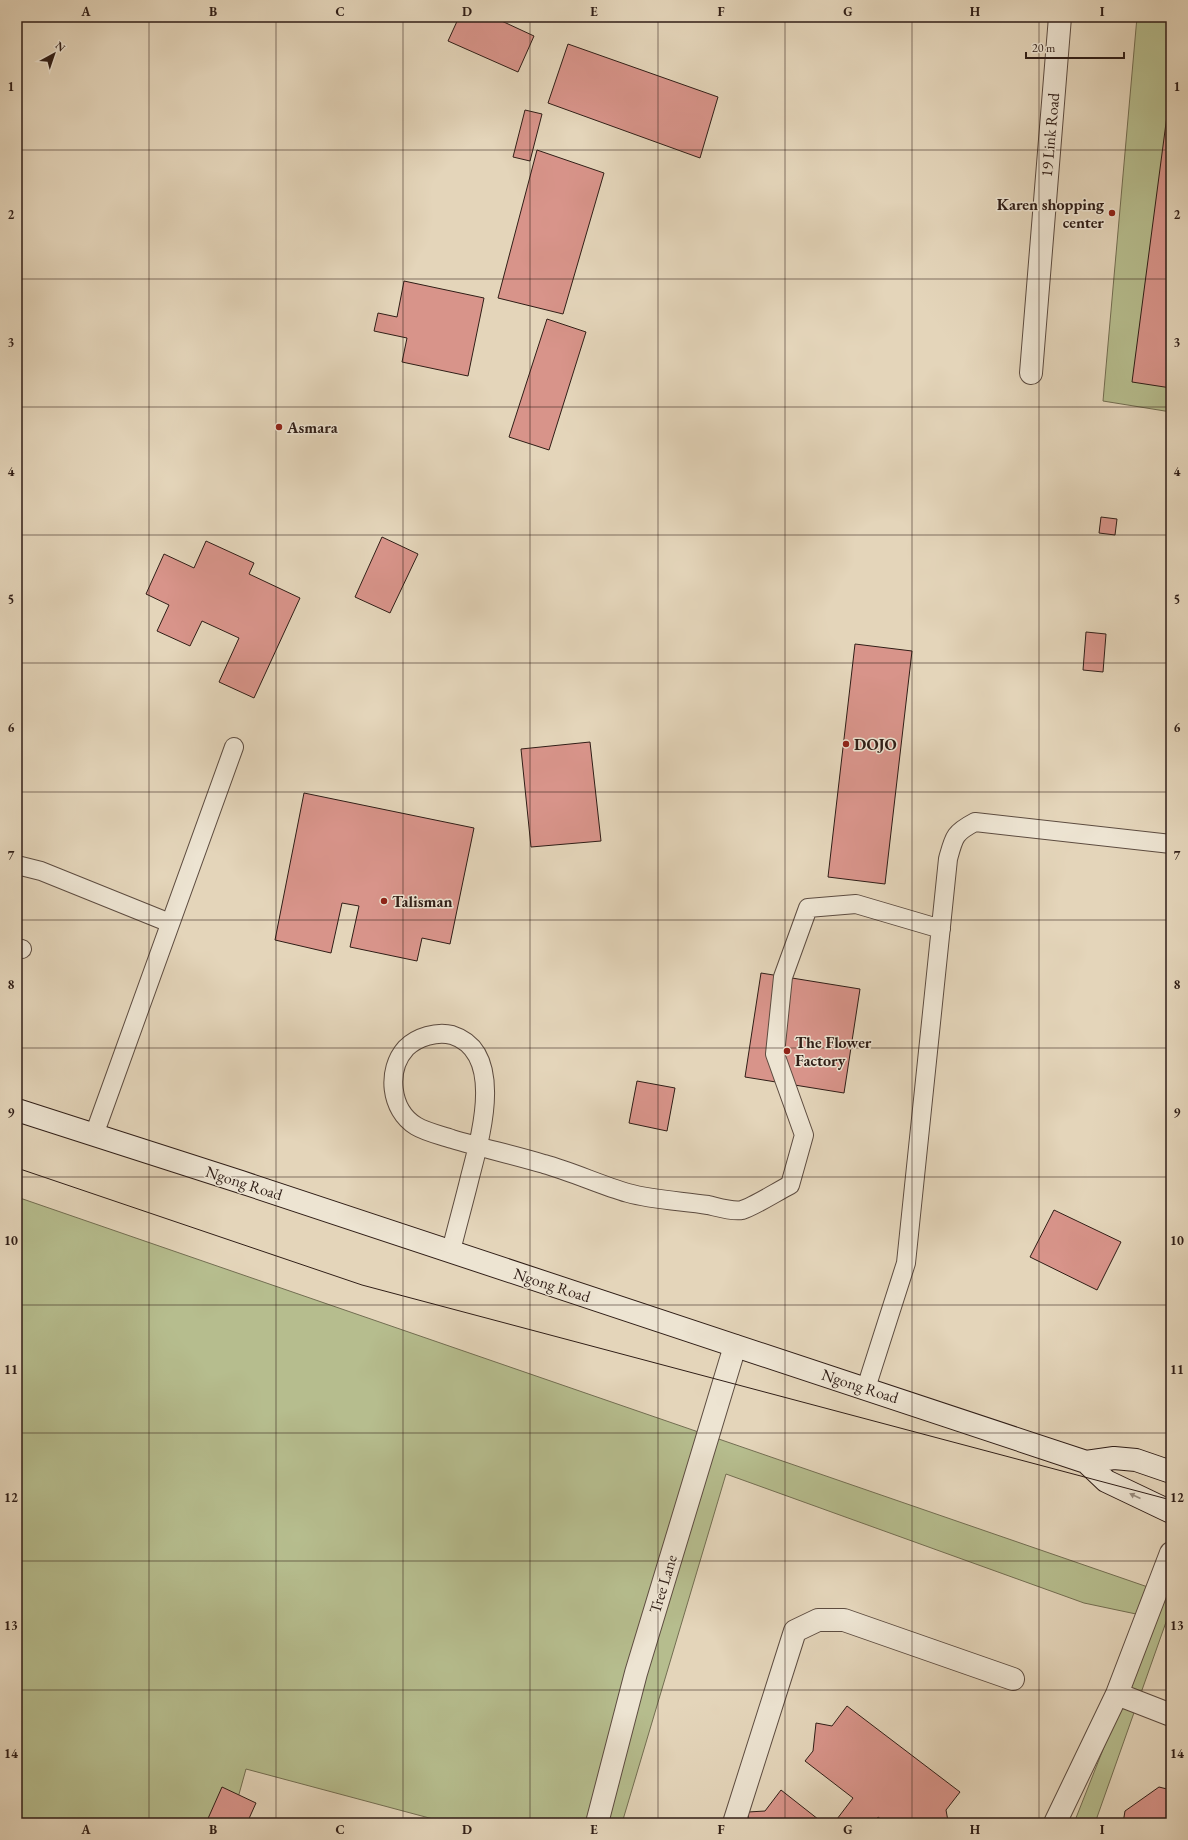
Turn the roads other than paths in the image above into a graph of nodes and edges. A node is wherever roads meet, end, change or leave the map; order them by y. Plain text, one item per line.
1 (1060, 17) edge
2 (1031, 373) dead end
3 (234, 747) dead end
4 (1171, 844) edge
5 (17, 865) edge
6 (170, 924) junction
7 (941, 929) junction
8 (17, 1110) edge
9 (94, 1135) junction
10 (477, 1147) junction
11 (451, 1251) junction
12 (736, 1346) junction
13 (866, 1388) junction
14 (1086, 1462) junction
15 (1171, 1472) edge
16 (1171, 1512) edge
17 (1171, 1553) edge
18 (1013, 1679) dead end
19 (1117, 1694) junction
20 (1171, 1715) edge
21 (597, 1823) edge
22 (734, 1823) edge
23 (1055, 1823) edge

1 - 2 street, 19 Link Road
3 - 6 lane
4 - 7 lane
5 - 6 lane
6 - 9 lane
7 - 10 lane
7 - 13 lane
8 - 9 street, Ngong Road
9 - 11 street, Ngong Road
10 - 10 lane
10 - 11 lane
11 - 12 street, Ngong Road
12 - 13 street, Ngong Road
12 - 21 street, Tree Lane
13 - 14 street, Ngong Road
14 - 15 street, Ngong Road
16 -> 14 street, Ngong Road
17 - 19 street
18 - 22 street
19 - 20 street
19 - 23 street

